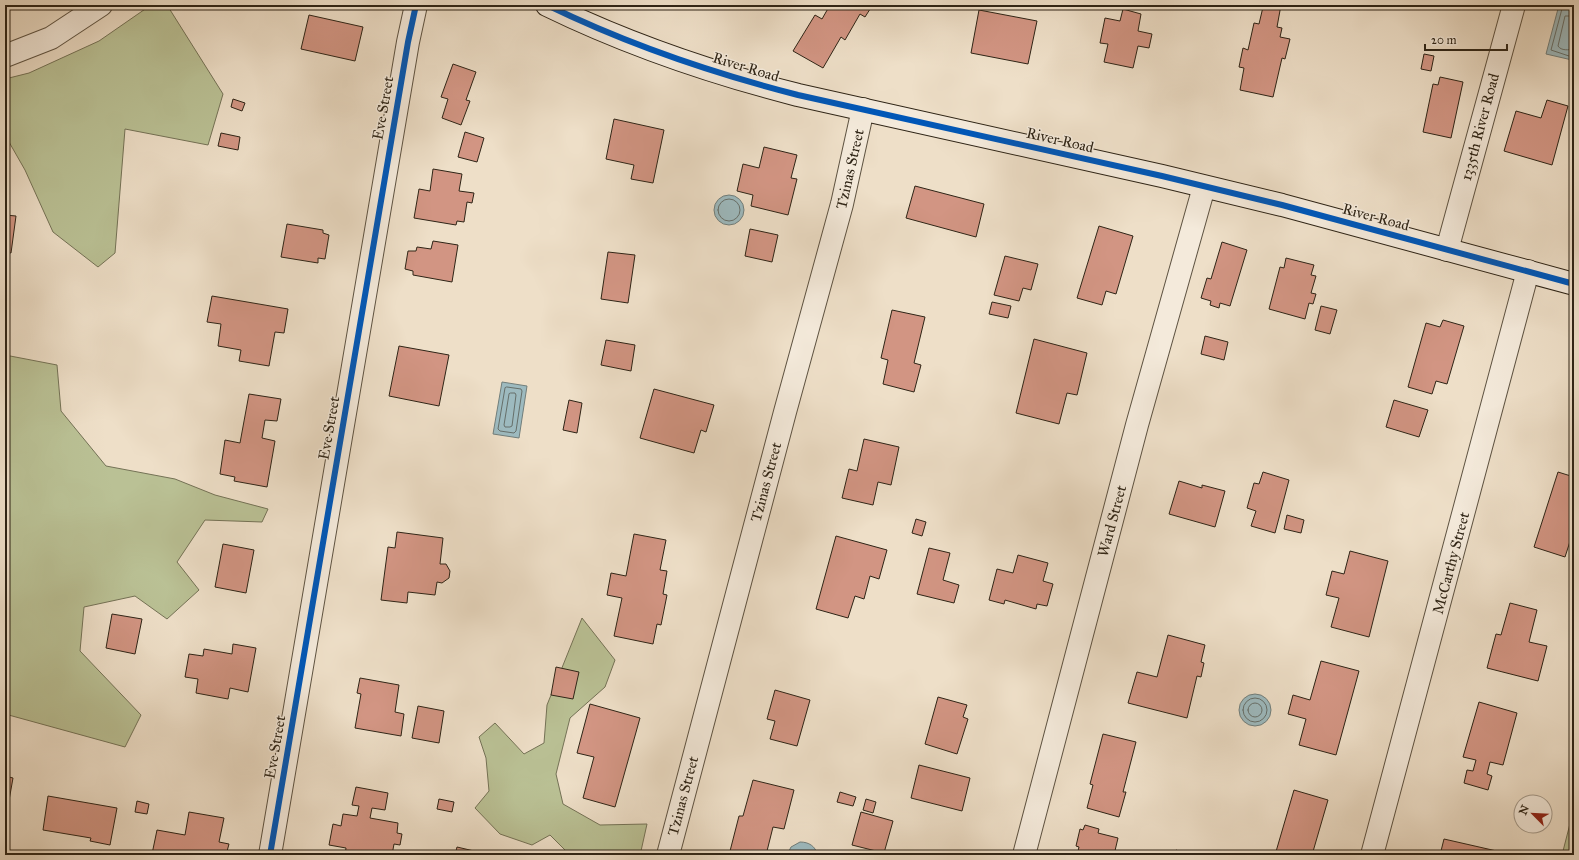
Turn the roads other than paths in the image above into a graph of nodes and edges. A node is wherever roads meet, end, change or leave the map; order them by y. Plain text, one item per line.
1 (101, 5) edge
2 (416, 5) edge
3 (547, 5) edge
4 (1514, 5) edge
5 (5, 56) edge
6 (863, 109) junction
7 (1204, 187) junction
8 (1447, 250) junction
9 (1528, 271) junction
10 (1574, 284) edge
11 (270, 855) edge
12 (668, 855) edge
13 (1024, 855) edge
14 (1372, 855) edge

1 - 5 street
2 - 11 street, Eve Street
3 - 6 street, River Road
4 - 8 street, 1335th River Road
6 - 7 street, River Road
6 - 12 street, Tzinas Street
7 - 8 street, River Road
7 - 13 street, Ward Street
8 - 9 street, River Road
9 - 10 street, River Road
9 - 14 street, McCarthy Street

